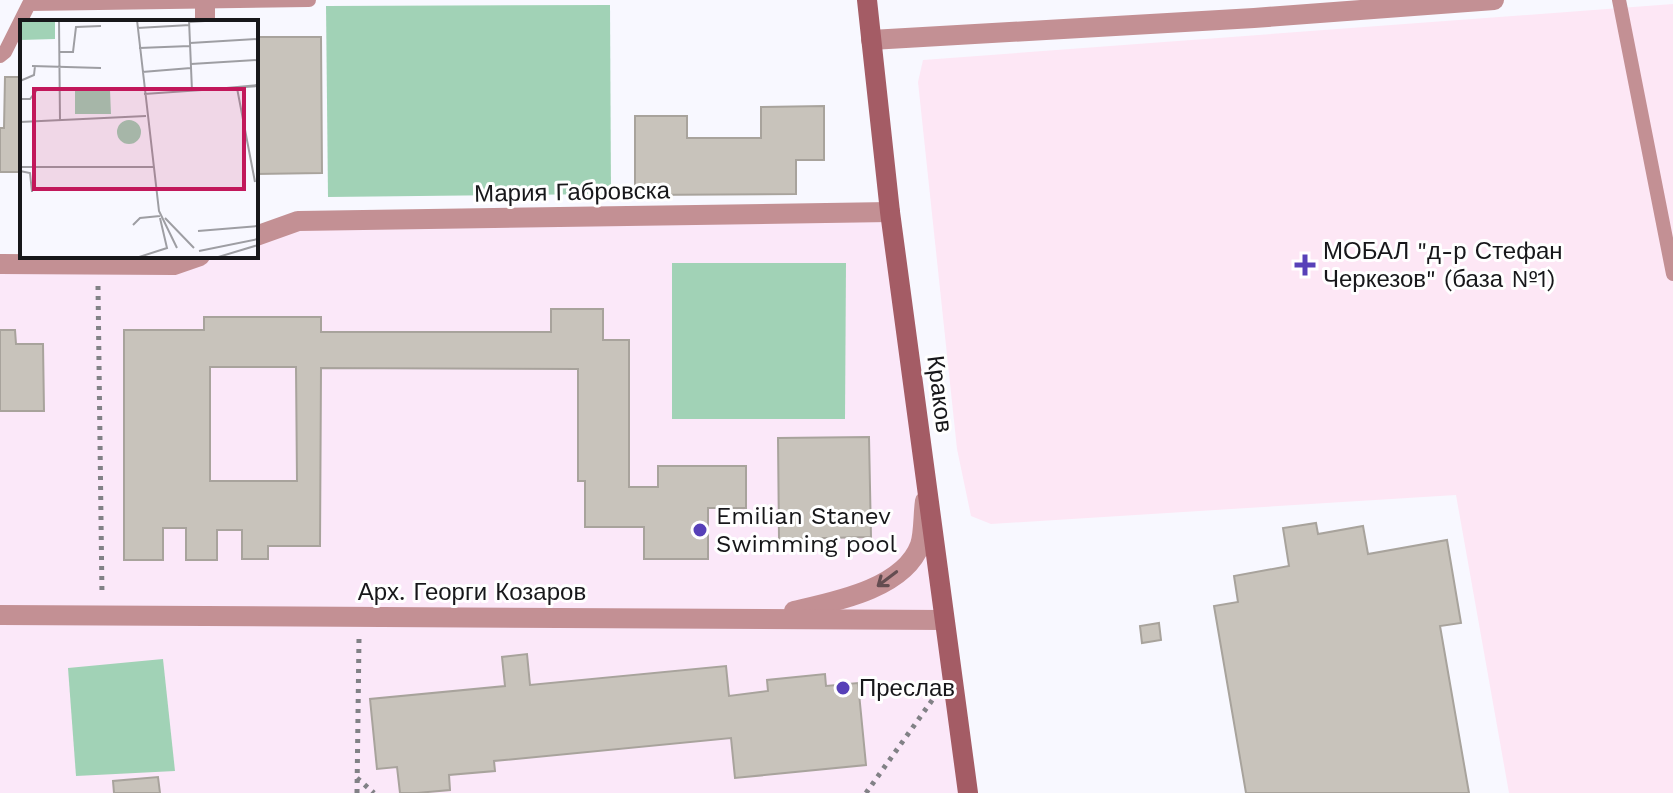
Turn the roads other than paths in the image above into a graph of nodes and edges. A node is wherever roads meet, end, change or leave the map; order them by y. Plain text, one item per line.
1 (309, 0) edge
2 (867, 0) edge
3 (1494, 0) edge
4 (1619, 0) edge
5 (1357, 5) edge
6 (205, 8) edge
7 (1253, 9) edge
8 (21, 20) edge
9 (20, 22) edge
10 (871, 40) junction
11 (0, 56) edge
12 (890, 212) junction
13 (258, 235) edge
14 (194, 258) edge
15 (0, 264) edge
16 (1673, 274) edge
17 (926, 488) junction
18 (0, 615) edge
19 (759, 619) junction
20 (944, 620) junction
21 (968, 793) edge

1 - 6 lane
2 - 10 main road, Краков
3 - 5 street
4 - 16 lane
5 - 7 street
6 - 8 lane
7 - 10 street
9 - 11 lane
10 - 12 main road, Краков
12 - 13 street, Мария Габровска
12 - 17 main road, Краков
14 - 15 street
17 -> 19 street
17 - 20 main road, Краков
18 - 19 street, Арх. Георги Козаров
19 - 20 street, Арх. Георги Козаров
20 - 21 main road, Краков

